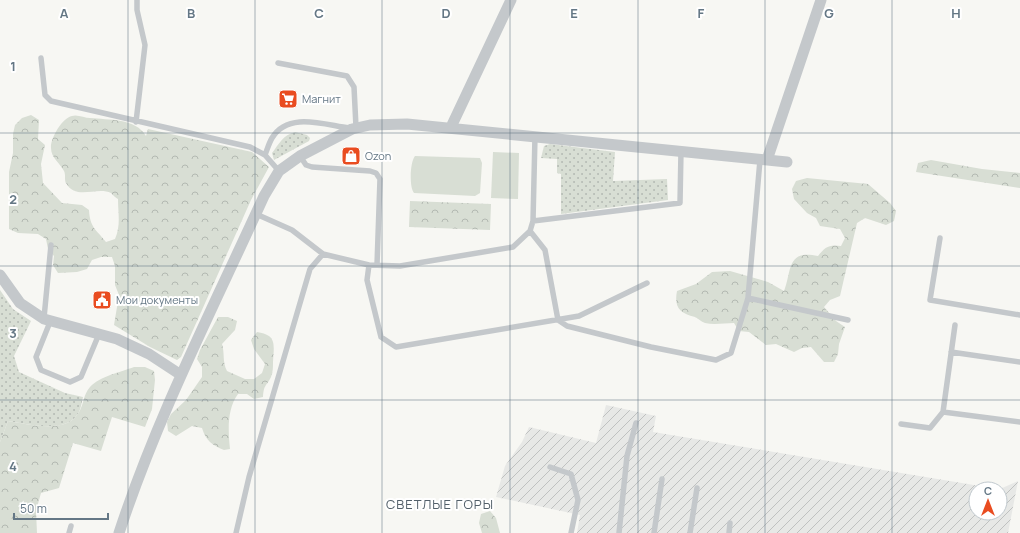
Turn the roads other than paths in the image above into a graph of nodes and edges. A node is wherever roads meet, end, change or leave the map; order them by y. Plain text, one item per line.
1 (137, 0) edge
2 (511, 0) edge
3 (821, 0) edge
4 (41, 58) dead end
5 (278, 63) dead end
6 (136, 122) junction
7 (451, 127) junction
8 (354, 128) junction
9 (535, 136) junction
10 (681, 151) junction
11 (265, 155) junction
12 (300, 156) junction
13 (763, 160) junction
14 (787, 162) dead end
15 (279, 171) junction
16 (256, 214) junction
17 (533, 221) junction
18 (530, 231) junction
19 (940, 238) dead end
20 (51, 245) dead end
21 (323, 254) junction
22 (369, 265) junction
23 (377, 265) junction
24 (0, 275) edge
25 (648, 284) dead end
26 (748, 298) junction
27 (1020, 315) edge
28 (47, 320) junction
29 (558, 320) junction
30 (848, 320) dead end
31 (955, 325) dead end
32 (99, 334) junction
33 (951, 352) junction
34 (1020, 362) edge
35 (181, 375) junction
36 (942, 412) junction
37 (1020, 422) edge
38 (636, 423) dead end
39 (901, 424) dead end
40 (550, 467) dead end
41 (662, 480) dead end
42 (697, 488) dead end
43 (730, 523) dead end
44 (71, 526) dead end
45 (69, 533) edge
46 (119, 533) edge
47 (236, 533) edge
48 (571, 533) edge
49 (619, 533) edge
50 (654, 533) edge
51 (690, 533) edge
52 (728, 533) edge

1 - 6 lane
2 - 7 street
3 - 13 street
4 - 6 lane
5 - 8 lane
6 - 11 lane
7 - 8 street
7 - 9 street
8 - 11 lane
8 - 12 street
9 - 10 street
9 - 17 lane
10 - 13 street
10 - 17 lane
11 - 15 lane
12 - 15 street
12 - 23 lane
13 - 14 street
13 - 26 lane
15 - 16 street
16 - 21 lane
16 - 35 street
17 - 18 lane
18 - 23 lane
18 - 29 lane
19 - 27 lane
20 - 28 lane
21 - 22 lane
21 - 47 lane
22 - 23 lane
22 - 29 lane
24 - 28 street
25 - 29 lane
26 - 29 lane
26 - 30 lane
28 - 32 street
28 - 32 lane
31 - 33 lane
32 - 35 street
33 - 34 lane
33 - 36 lane
35 - 46 street
36 - 37 lane
36 - 39 lane
38 - 49 lane
40 - 48 lane
41 - 50 lane
42 - 51 lane
43 - 52 lane
44 - 45 lane

